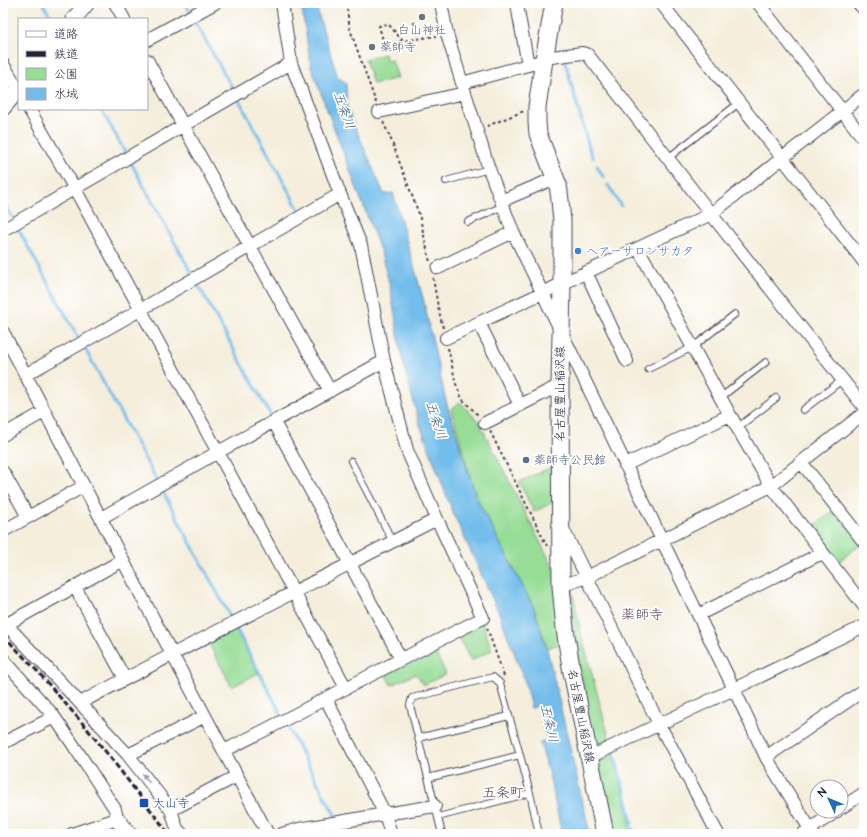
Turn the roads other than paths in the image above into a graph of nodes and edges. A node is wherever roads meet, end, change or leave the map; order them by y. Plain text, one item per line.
1 (87, 3) edge
2 (115, 3) edge
3 (215, 3) edge
4 (282, 3) edge
5 (441, 3) edge
6 (518, 3) edge
7 (554, 3) edge
8 (661, 3) edge
9 (758, 3) edge
10 (858, 3) edge
11 (864, 9) edge
12 (75, 18) edge
13 (123, 18) edge
14 (148, 39) edge
15 (544, 59) junction
16 (148, 62) edge
17 (291, 63) junction
18 (3, 64) edge
19 (528, 65) junction
20 (18, 88) edge
21 (463, 88) junction
22 (18, 91) edge
23 (864, 94) edge
24 (739, 103) junction
25 (3, 108) edge
26 (30, 110) edge
27 (842, 111) junction
28 (379, 112) road end
29 (183, 126) junction
30 (864, 139) edge
31 (668, 158) junction
32 (783, 158) junction
33 (489, 169) junction
34 (555, 178) junction
35 (446, 181) dead end
36 (75, 188) junction
37 (340, 194) junction
38 (502, 204) junction
39 (711, 214) junction
40 (468, 222) dead end
41 (3, 230) edge
42 (512, 232) junction
43 (250, 246) junction
44 (638, 248) junction
45 (864, 262) edge
46 (434, 268) road end
47 (586, 272) junction
48 (562, 283) junction
49 (542, 293) junction
50 (140, 310) junction
51 (735, 314) dead end
52 (479, 323) junction
53 (3, 332) edge
54 (560, 332) junction
55 (446, 338) road end
56 (692, 347) junction
57 (384, 361) junction
58 (627, 361) dead end
59 (766, 362) dead end
60 (648, 370) dead end
61 (25, 375) junction
62 (842, 380) junction
63 (560, 385) junction
64 (330, 391) junction
65 (720, 398) junction
66 (776, 398) dead end
67 (520, 405) junction
68 (864, 407) edge
69 (803, 410) dead end
70 (44, 412) junction
71 (864, 414) edge
72 (730, 415) junction
73 (274, 422) junction
74 (486, 423) road end
75 (737, 428) junction
76 (3, 435) edge
77 (218, 452) junction
78 (351, 461) dead end
79 (801, 462) junction
80 (625, 465) junction
81 (3, 472) edge
82 (84, 486) junction
83 (771, 486) junction
84 (28, 517) junction
85 (101, 518) junction
86 (437, 519) junction
87 (561, 524) junction
88 (3, 531) edge
89 (662, 539) junction
90 (393, 542) junction
91 (864, 542) edge
92 (822, 553) junction
93 (123, 560) junction
94 (350, 564) junction
95 (586, 577) junction
96 (561, 586) junction
97 (75, 587) junction
98 (294, 593) junction
99 (864, 606) edge
100 (698, 615) junction
101 (5, 623) edge
102 (864, 626) edge
103 (172, 654) junction
104 (3, 659) edge
105 (402, 659) junction
106 (125, 679) junction
107 (346, 688) junction
108 (734, 689) junction
109 (864, 690) edge
110 (326, 699) junction
111 (80, 703) junction
112 (205, 716) junction
113 (509, 716) junction
114 (54, 717) junction
115 (659, 724) junction
116 (418, 738) junction
117 (3, 742) edge
118 (224, 751) junction
119 (128, 755) junction
120 (520, 755) junction
121 (590, 757) junction
122 (766, 757) junction
123 (237, 776) junction
124 (428, 778) junction
125 (530, 793) junction
126 (864, 793) edge
127 (849, 803) edge
128 (171, 810) junction
129 (436, 812) junction
130 (385, 814) junction
131 (117, 819) junction
132 (826, 819) edge
133 (809, 832) edge
134 (72, 834) edge
135 (129, 834) edge
136 (182, 834) edge
137 (268, 834) edge
138 (282, 834) edge
139 (392, 834) edge
140 (442, 834) edge
141 (538, 834) edge
142 (605, 834) edge
143 (718, 834) edge

1 - 12 street
2 - 13 street
3 - 14 street
4 - 17 street
5 - 21 street
6 - 19 street
7 - 15 main road, 名古屋豊山稲沢線
8 - 24 street
9 - 27 street
10 - 11 street
15 - 19 street
15 - 31 street
15 - 34 main road, 名古屋豊山稲沢線
16 - 29 street
17 - 29 street
17 - 37 street
18 - 20 street
19 - 21 street
21 - 28 street
21 - 33 street
22 - 25 street
23 - 27 street
24 - 31 lane
24 - 32 street
26 - 36 street
27 - 30 street
27 - 32 street
29 - 36 street
29 - 43 street
31 - 39 street
32 - 39 street
32 - 45 street
33 - 35 lane
33 - 38 street
34 - 38 street
34 - 48 main road, 名古屋豊山稲沢線
36 - 41 street
36 - 50 street
37 - 43 street
37 - 57 street
38 - 40 lane
38 - 42 street
39 - 44 street
39 - 62 street
42 - 46 street
42 - 49 street
43 - 50 street
43 - 64 street
44 - 47 street
44 - 56 street
47 - 48 street
47 - 58 street
48 - 49 street
48 - 54 main road, 名古屋豊山稲沢線
49 - 52 street
49 - 54 street
50 - 61 street
50 - 77 street
51 - 56 lane
52 - 55 street
52 - 67 street
53 - 61 street
54 - 63 main road, 名古屋豊山稲沢線
54 - 80 street
56 - 60 lane
56 - 65 street
57 - 64 street
57 - 86 street
59 - 65 lane
61 - 70 street
62 - 68 street
62 - 69 lane
63 - 67 street
63 - 87 main road, 名古屋豊山稲沢線
64 - 73 street
65 - 72 street
66 - 75 lane
67 - 74 street
70 - 76 street
70 - 82 street
71 - 79 street
72 - 75 street
72 - 80 street
73 - 77 street
73 - 94 street
75 - 83 street
77 - 85 street
77 - 98 street
78 - 90 lane
79 - 83 street
79 - 91 street
80 - 89 street
81 - 84 street
82 - 84 street
82 - 85 street
83 - 89 street
83 - 92 street
84 - 88 street
85 - 93 street
86 - 90 street
86 - 105 street
87 - 95 street
87 - 96 main road, 名古屋豊山稲沢線
89 - 95 street
89 - 100 street
90 - 94 street
92 - 99 street
92 - 100 street
93 - 97 street
93 - 103 street
94 - 98 street
94 - 105 street
95 - 96 street
95 - 115 street
96 - 121 main road, 名古屋豊山稲沢線
97 - 101 street
97 - 106 street
98 - 103 street
98 - 107 street
100 - 108 street
101 - 111 street
102 - 108 street
103 - 106 street
103 - 112 street
104 - 114 street
105 - 107 street
106 - 111 street
107 - 110 street
108 - 115 street
108 - 122 street
109 - 122 street
110 - 118 street
110 - 130 street
111 - 119 street
112 - 118 street
112 - 119 street
113 - 116 lane
113 - 116 lane
113 - 120 lane
114 - 117 street
114 - 131 street
115 - 121 street
115 - 143 street
116 - 124 lane
118 - 123 street
128 -> 119 street
120 - 124 lane
120 - 125 lane
121 - 142 main road, 名古屋豊山稲沢線
122 - 133 street
123 - 128 street
123 - 137 street
124 - 129 lane
125 - 129 lane
125 - 141 lane
126 - 127 street
128 - 136 street
129 - 130 street
129 - 140 lane
130 - 138 street
130 - 139 street
131 - 134 street
131 - 135 street
132 - 133 street

